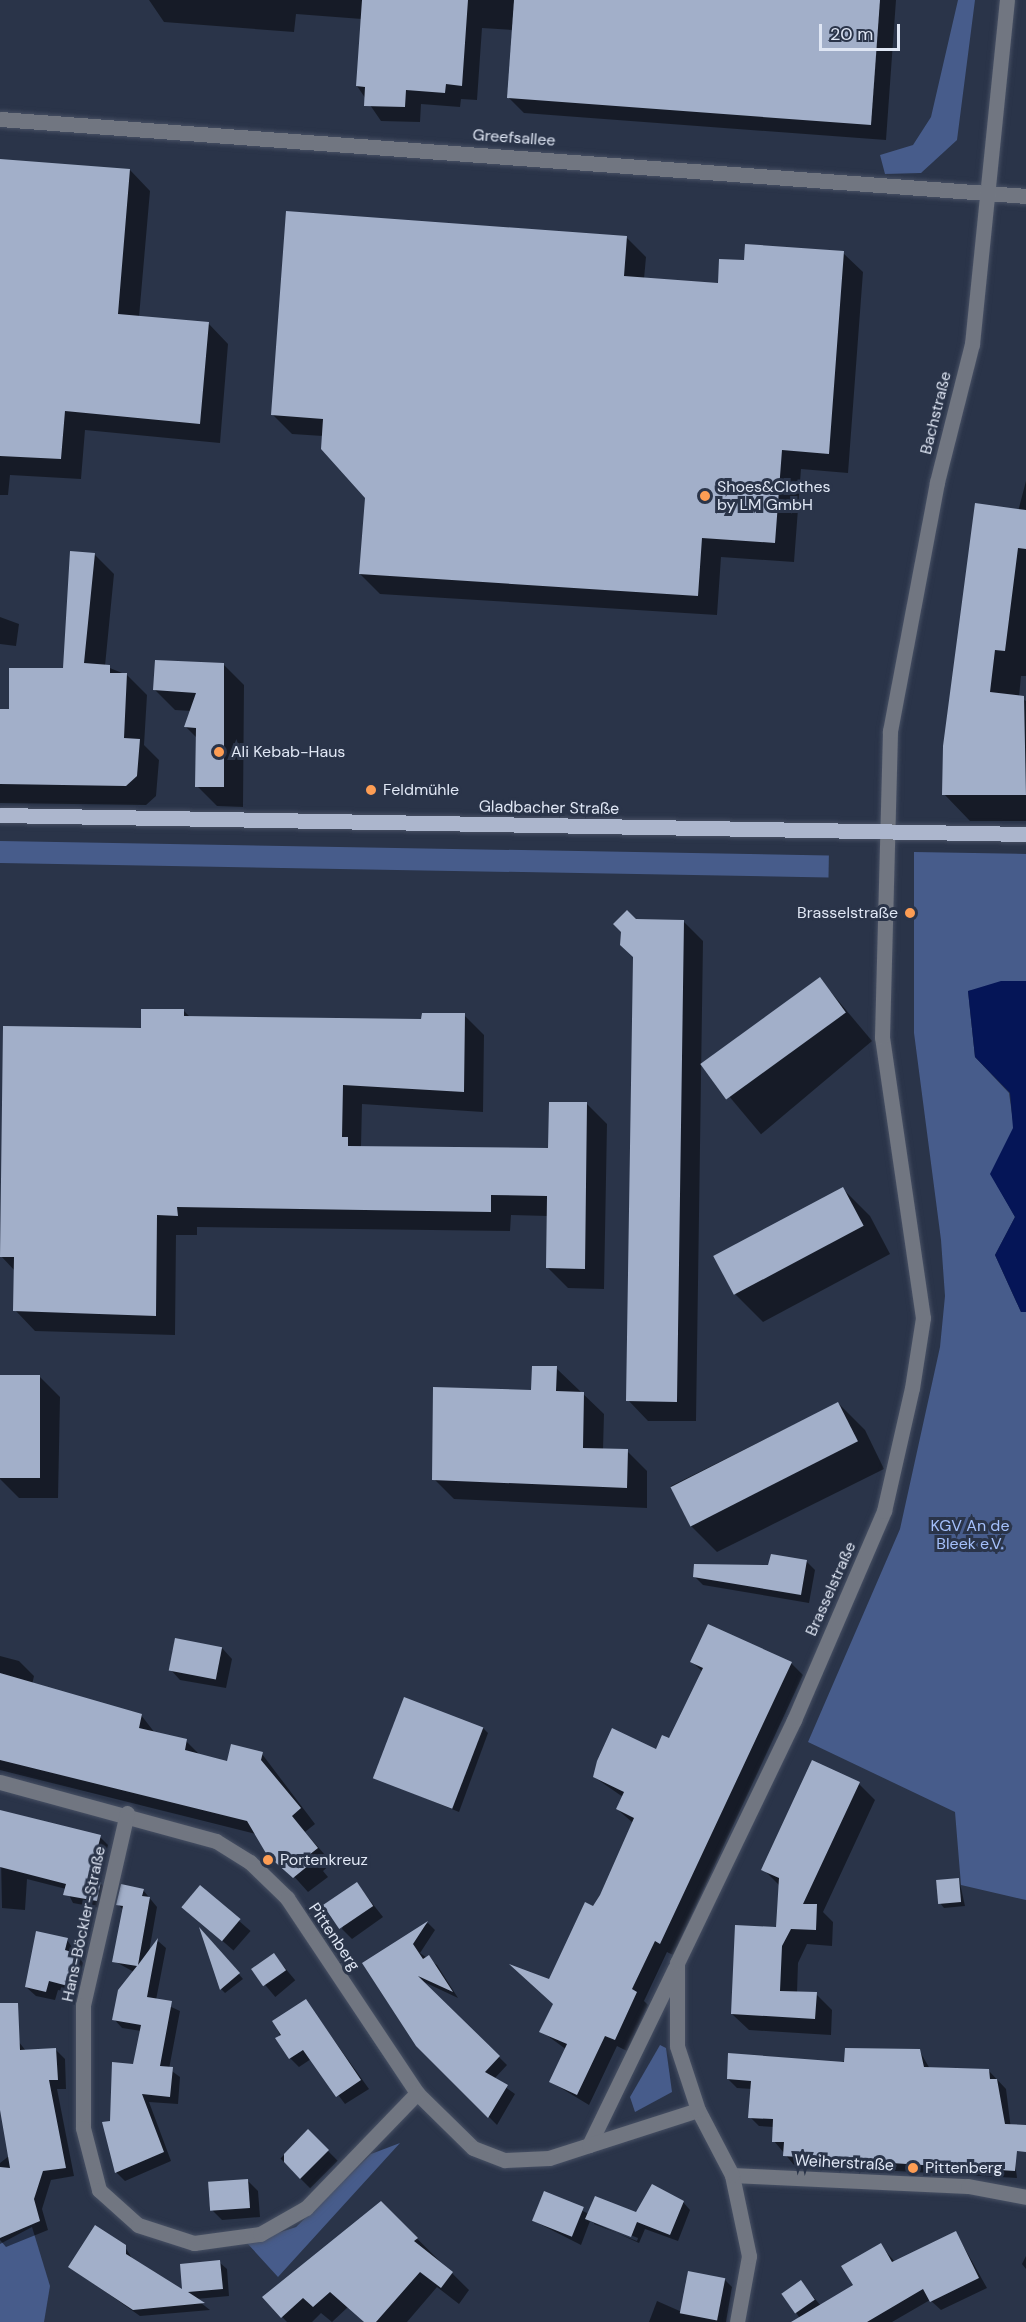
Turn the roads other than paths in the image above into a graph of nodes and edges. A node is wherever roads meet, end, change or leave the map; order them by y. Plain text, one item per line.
1 (1007, 0) edge
2 (0, 119) edge
3 (986, 191) junction
4 (1026, 196) edge
5 (0, 815) edge
6 (886, 833) junction
7 (1026, 834) edge
8 (0, 1782) edge
9 (127, 1813) junction
10 (678, 1963) junction
11 (417, 2093) junction
12 (698, 2110) junction
13 (589, 2145) junction
14 (732, 2175) junction
15 (1026, 2197) edge
16 (737, 2322) edge

1 - 3 street, Bachstraße
2 - 3 street, Greefsallee
3 - 4 street, Greefsallee
3 - 6 street, Bachstraße
5 - 6 main road, Gladbacher Straße
6 - 7 main road, Gladbacher Straße
6 - 10 street, Brasselstraße
8 - 9 street, Pittenberg
9 - 11 street, Pittenberg
9 - 11 street, Hans-Böckler-Straße
10 - 12 street, Brasselstraße
10 - 13 street
11 - 13 street, Pittenberg
12 - 13 street, Pittenberg
12 - 14 street, Brasselstraße
14 - 15 street, Weiherstraße
14 - 16 street, Brasselstraße

